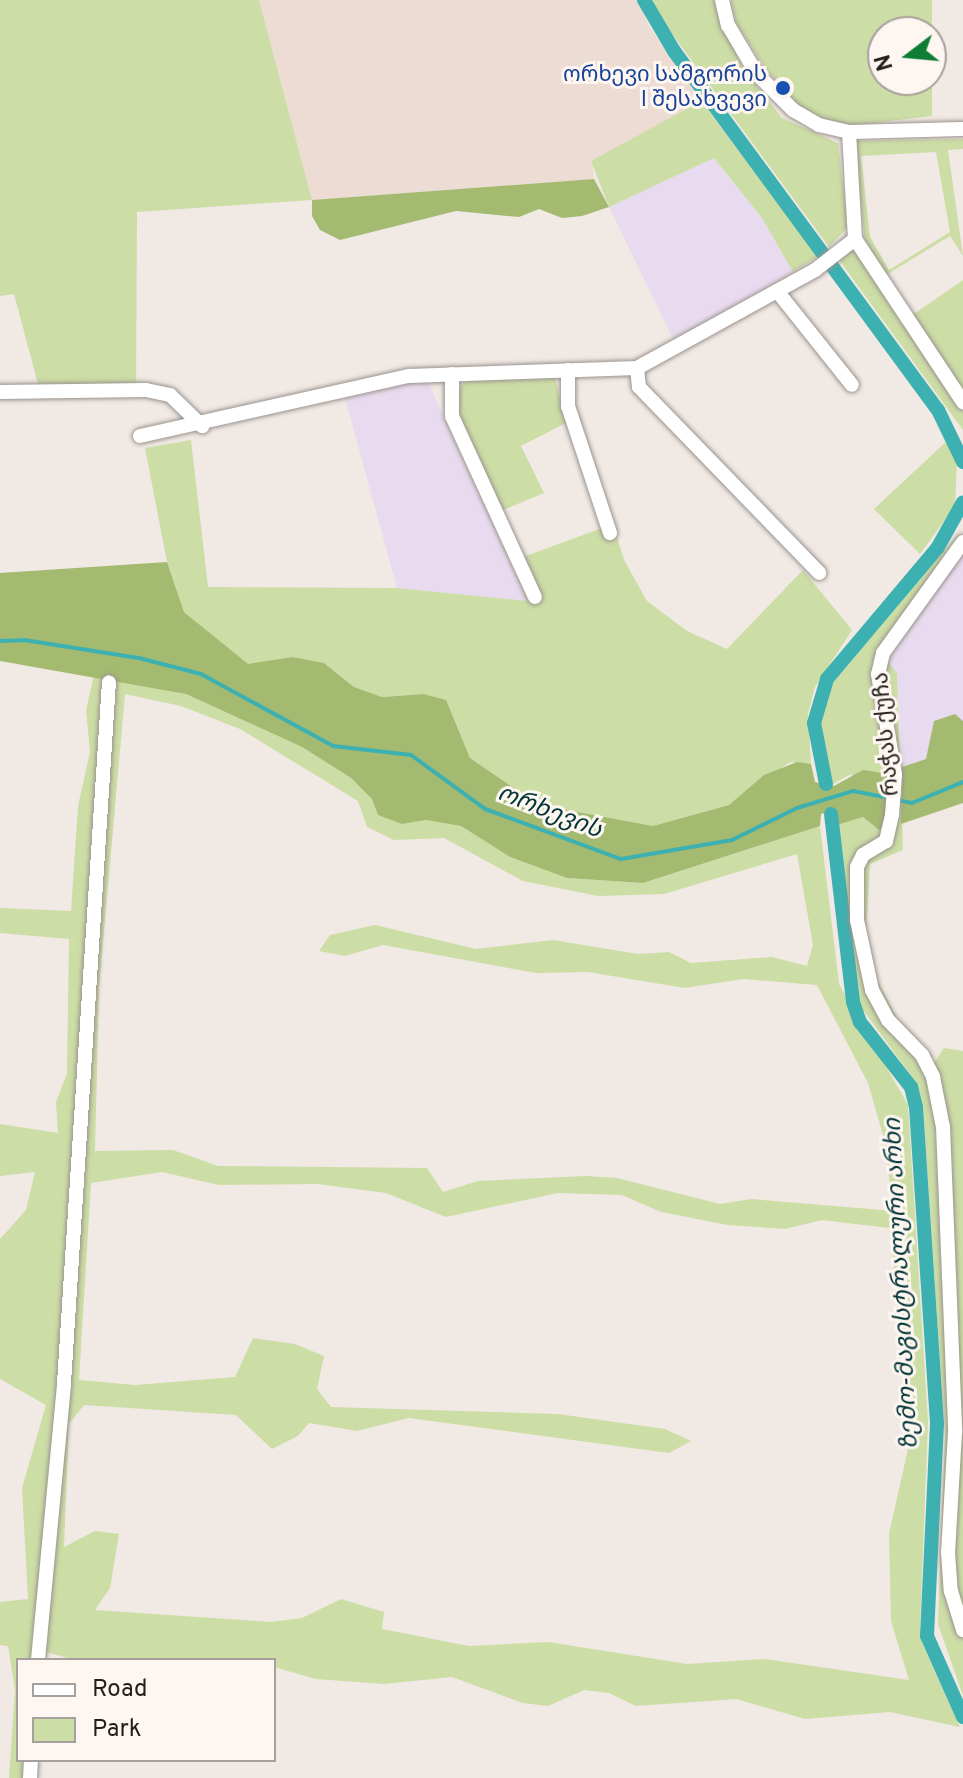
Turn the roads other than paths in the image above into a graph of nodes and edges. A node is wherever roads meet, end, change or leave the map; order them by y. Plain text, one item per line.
1 (722, 0) edge
2 (963, 129) edge
3 (849, 132) junction
4 (855, 239) junction
5 (777, 291) junction
6 (637, 368) junction
7 (568, 370) junction
8 (452, 374) junction
9 (852, 385) dead end
10 (0, 392) edge
11 (963, 402) edge
12 (202, 426) junction
13 (140, 436) dead end
14 (610, 533) dead end
15 (963, 542) edge
16 (819, 573) dead end
17 (535, 597) dead end
18 (109, 682) dead end
19 (963, 1630) edge
20 (38, 1658) edge

1 - 3 street
2 - 3 street
3 - 4 street
4 - 5 street
4 - 11 street
5 - 6 street
5 - 9 street
6 - 7 street
6 - 16 street
7 - 8 street
7 - 14 street
8 - 12 street
8 - 17 street
10 - 12 street
12 - 13 street
15 - 19 street, რაჭას ქუჩა
18 - 20 street

